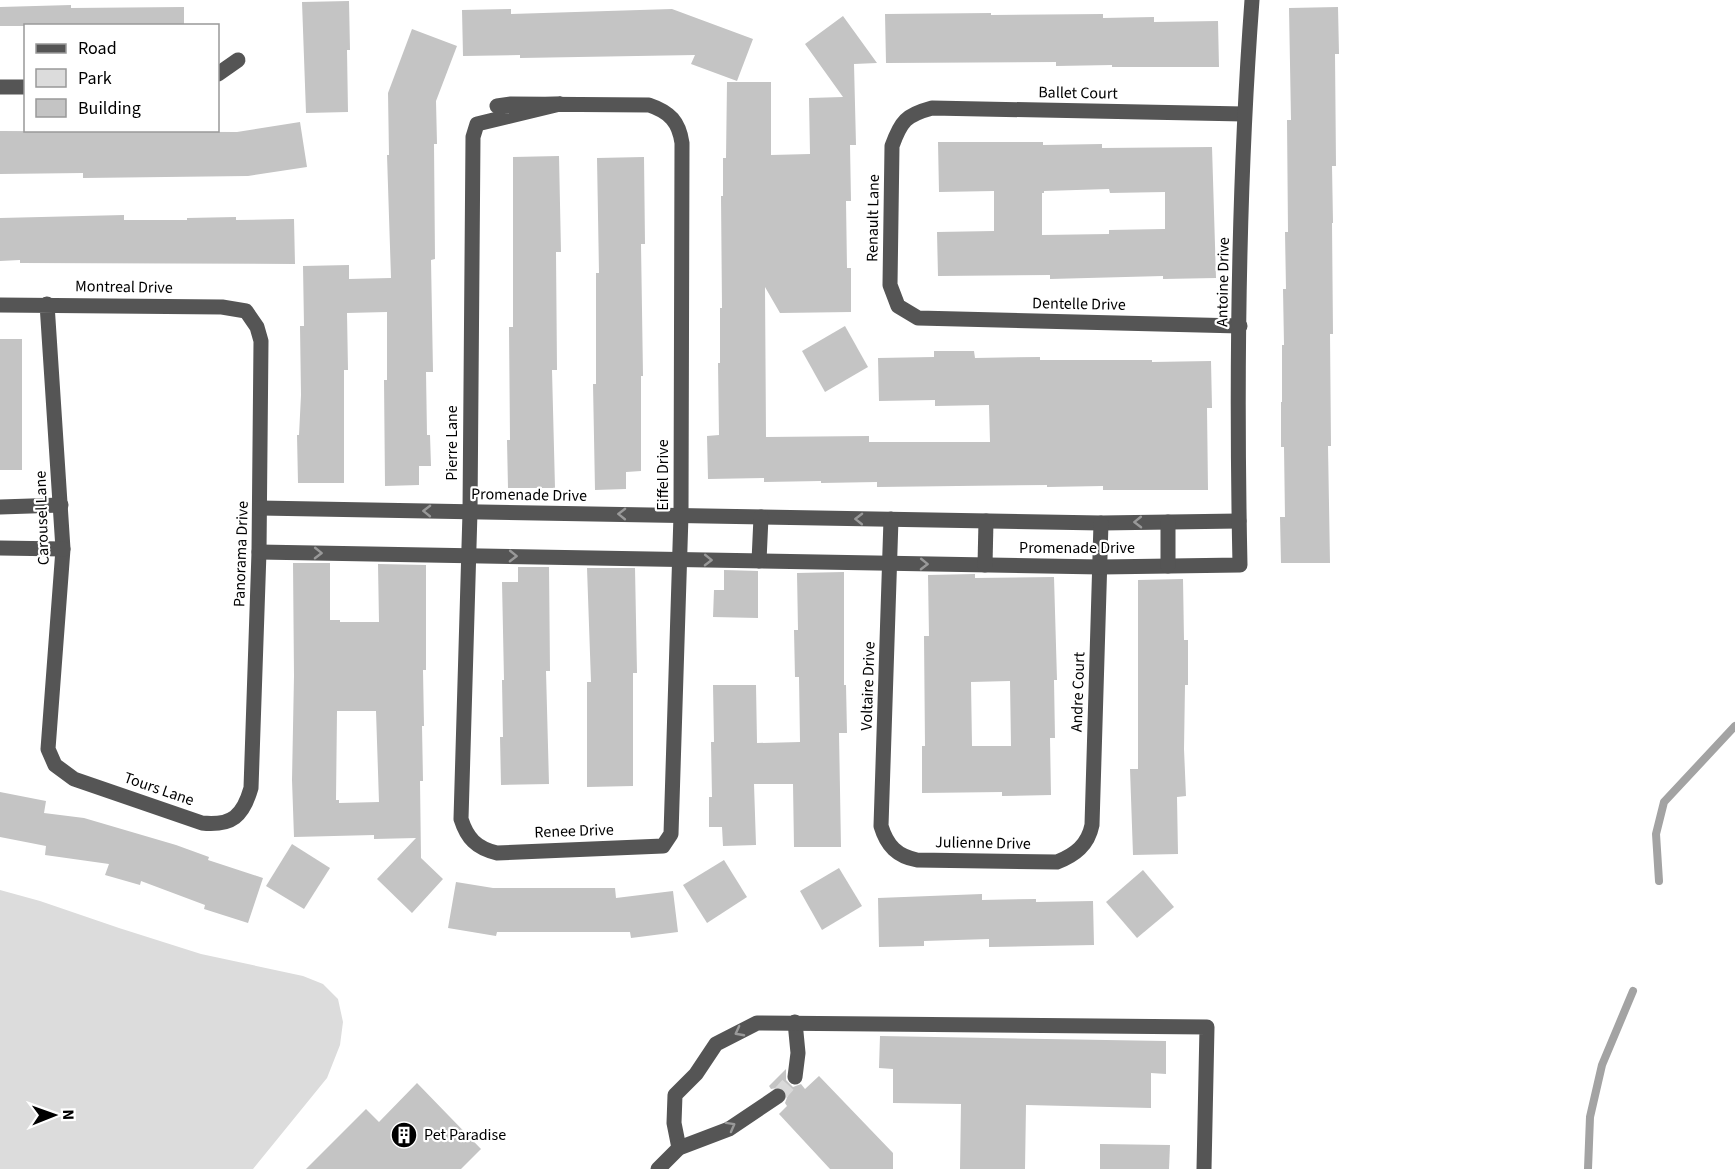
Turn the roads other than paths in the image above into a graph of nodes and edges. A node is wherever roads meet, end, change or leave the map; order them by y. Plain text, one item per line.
1 (1252, 0) edge
2 (238, 60) dead end
3 (219, 73) edge
4 (0, 87) edge
5 (24, 87) edge
6 (560, 104) joint
7 (913, 113) joint
8 (1244, 114) junction
9 (47, 304) junction
10 (0, 305) edge
11 (246, 311) joint
12 (918, 318) joint
13 (1240, 326) junction
14 (61, 505) junction
15 (0, 507) edge
16 (260, 508) junction
17 (470, 512) junction
18 (681, 515) junction
19 (761, 517) junction
20 (891, 519) junction
21 (986, 521) junction
22 (1239, 521) junction
23 (1168, 522) junction
24 (1101, 523) junction
25 (0, 548) edge
26 (63, 549) junction
27 (259, 552) junction
28 (469, 556) junction
29 (681, 559) junction
30 (759, 561) junction
31 (891, 563) junction
32 (985, 565) junction
33 (1240, 565) joint
34 (1168, 566) junction
35 (1101, 567) junction
36 (55, 765) joint
37 (247, 801) joint
38 (671, 834) joint
39 (474, 844) joint
40 (894, 850) joint
41 (1072, 856) joint
42 (795, 1022) junction
43 (795, 1077) tunnel mouth
44 (778, 1096) tunnel mouth
45 (679, 1148) junction
46 (658, 1169) edge
47 (1204, 1169) edge

1 - 8 street, Antoine Drive
2 - 3 street
4 - 5 street
6 - 17 street, Pierre Lane
6 - 18 street, Eiffel Drive
7 - 8 street, Ballet Court
7 - 12 street, Renault Lane
8 - 13 street, Antoine Drive
9 - 10 street, Montreal Drive
9 - 11 street, Montreal Drive
9 - 14 street, Carousel Lane
11 - 16 street, Panorama Drive
12 - 13 street, Dentelle Drive
13 - 22 street, Antoine Drive
14 - 15 street
14 - 26 street, Carousel Lane
17 -> 16 street, Promenade Drive
16 - 27 street, Panorama Drive
18 -> 17 street, Promenade Drive
17 - 28 street, Pierre Lane
18 - 19 street, Promenade Drive
18 - 29 street, Eiffel Drive
20 -> 19 street, Promenade Drive
19 - 30 street
20 - 21 street, Promenade Drive
20 - 31 street, Voltaire Drive
21 - 24 street, Promenade Drive
21 - 32 street
22 - 23 street, Promenade Drive
22 - 33 street, Antoine Drive
23 -> 24 street, Promenade Drive
23 - 34 street
24 - 35 street, Andre Court
25 - 26 street
26 - 36 street, Carousel Lane
27 -> 28 street, Promenade Drive
27 - 37 street, Panorama Drive
28 -> 29 street, Promenade Drive
28 - 39 street, Pierre Lane
29 -> 30 street, Promenade Drive
29 - 38 street, Eiffel Drive
30 - 31 street, Promenade Drive
31 -> 32 street, Promenade Drive
31 - 40 street, Voltaire Drive
32 - 35 street, Promenade Drive
33 - 34 street, Promenade Drive
34 - 35 street, Promenade Drive
35 - 41 street, Andre Court
36 - 37 street, Tours Lane
38 - 39 street, Renee Drive
40 - 41 street, Julienne Drive
42 - 43 street
42 -> 45 street
42 - 47 street
45 -> 44 street
45 - 46 street

